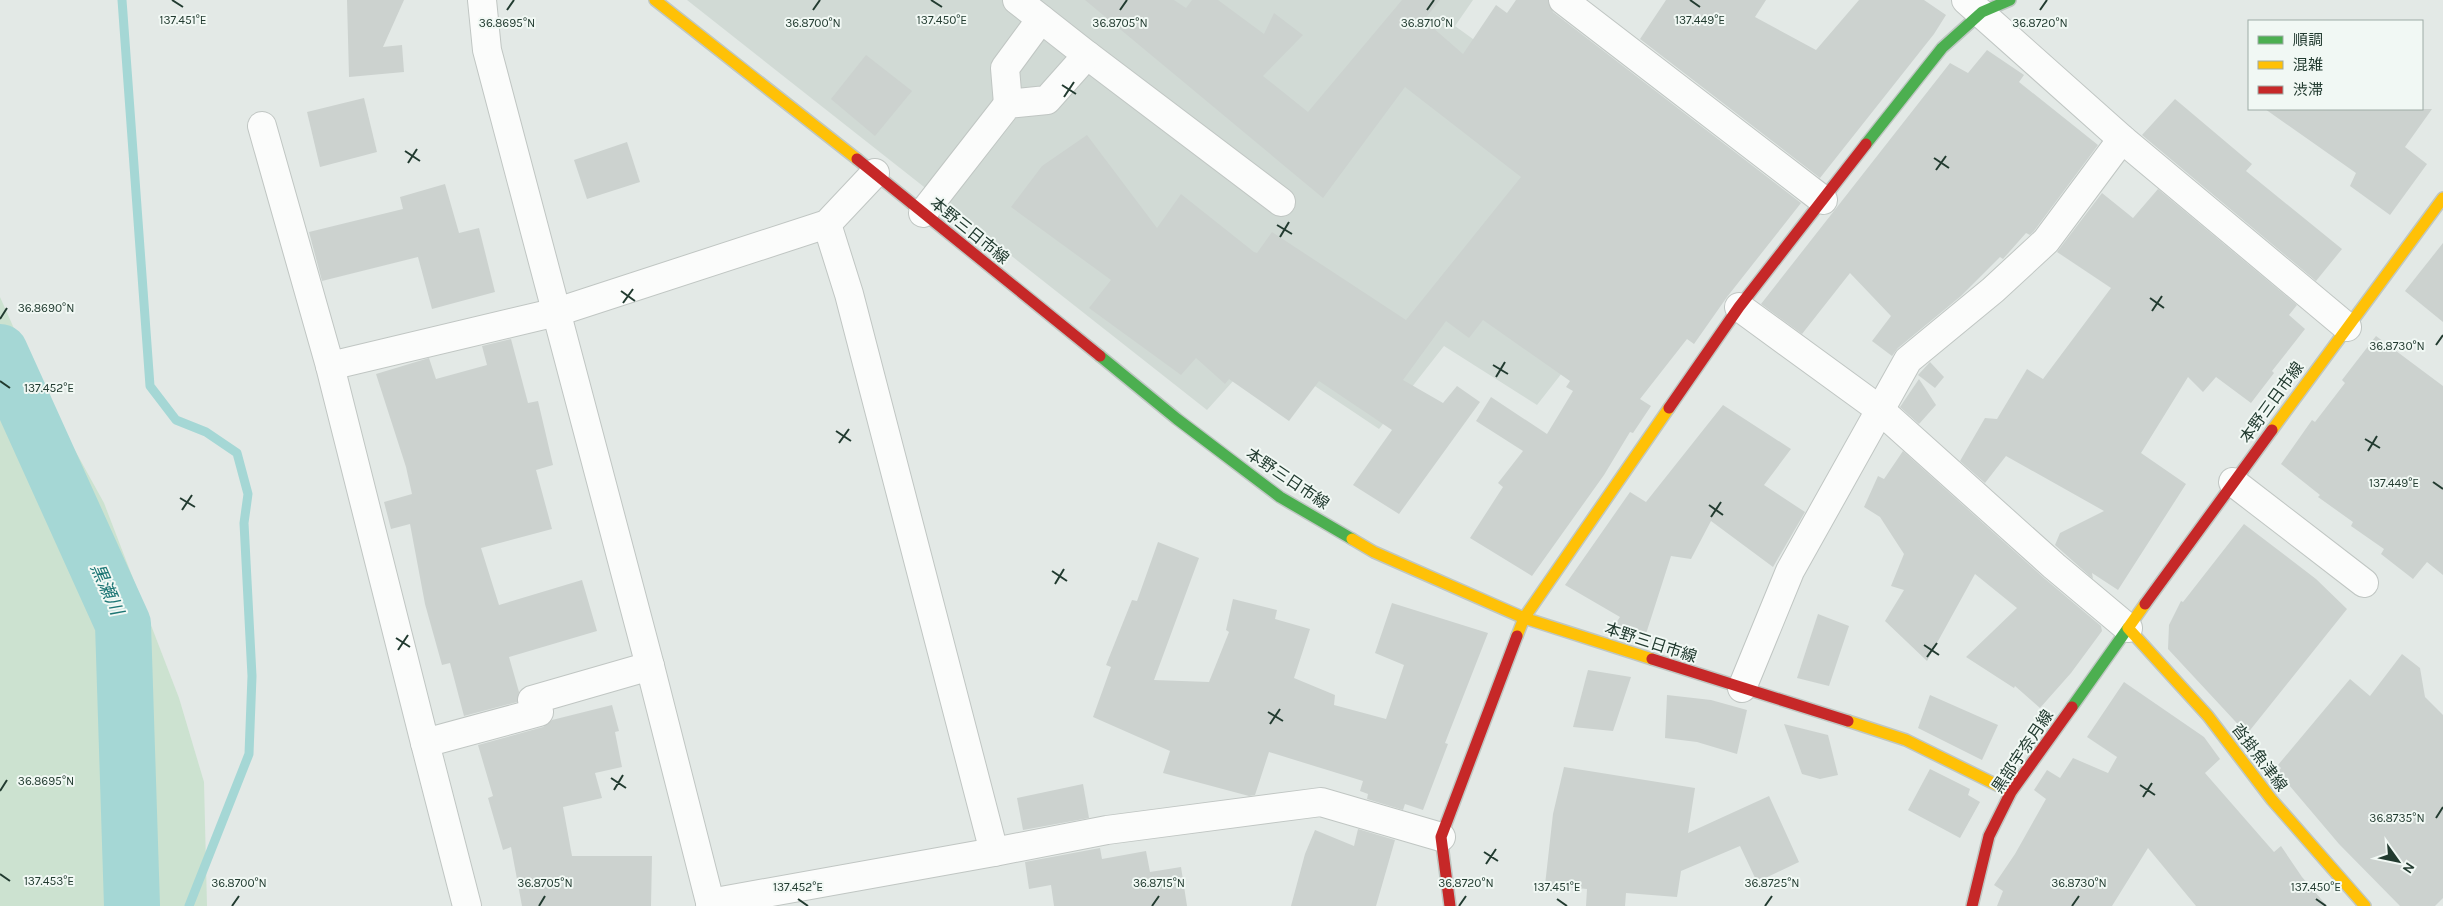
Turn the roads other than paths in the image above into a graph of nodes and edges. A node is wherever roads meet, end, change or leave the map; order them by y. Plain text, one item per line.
1 (482, 0) edge
2 (655, 0) edge
3 (1016, 0) edge
4 (1563, 0) edge
5 (2010, 0) edge
6 (1974, 6) edge
7 (1041, 19) junction
8 (1087, 55) junction
9 (1008, 104) junction
10 (262, 126) dead end
11 (2122, 139) junction
12 (875, 173) junction
13 (1823, 200) junction
14 (1281, 202) dead end
15 (2441, 205) edge
16 (923, 213) junction
17 (827, 224) junction
18 (1738, 307) junction
19 (557, 312) junction
20 (2347, 327) junction
21 (330, 366) junction
22 (1879, 409) junction
23 (2232, 482) junction
24 (2364, 584) dead end
25 (1524, 618) junction
26 (2128, 628) junction
27 (650, 666) junction
28 (1742, 688) junction
29 (425, 744) junction
30 (2010, 792) junction
31 (1441, 837) junction
32 (994, 852) junction
33 (710, 905) edge
34 (467, 906) edge
35 (1450, 906) edge
36 (1972, 906) edge
37 (2365, 906) edge

1 - 19 street
2 - 12 main road, 本野三日市線
3 - 7 street
4 - 13 street
5 - 6 main road
6 - 11 street
6 - 13 main road
7 - 8 street
7 - 9 street
8 - 9 street
8 - 14 street
9 - 16 street
10 - 21 street
11 - 20 street
11 - 22 street
12 - 16 main road, 本野三日市線
12 - 17 street
13 - 18 main road
15 - 20 main road, 本野三日市線
16 - 25 main road, 本野三日市線
17 - 19 street
17 - 32 street
18 - 22 street
18 - 25 main road
19 - 21 street
19 - 27 street
20 - 23 main road, 本野三日市線
21 - 29 street
22 - 26 street
22 - 28 street
23 - 24 street
23 - 26 main road, 本野三日市線
25 - 28 main road, 本野三日市線
25 - 31 main road
26 - 30 main road, 黒部宇奈月線
26 - 37 main road, 沓掛魚津線
27 - 29 street
27 - 33 street
28 - 30 main road, 本野三日市線
29 - 34 street
30 - 36 main road, 黒部宇奈月線
31 - 32 street
31 - 35 main road
32 - 33 street

